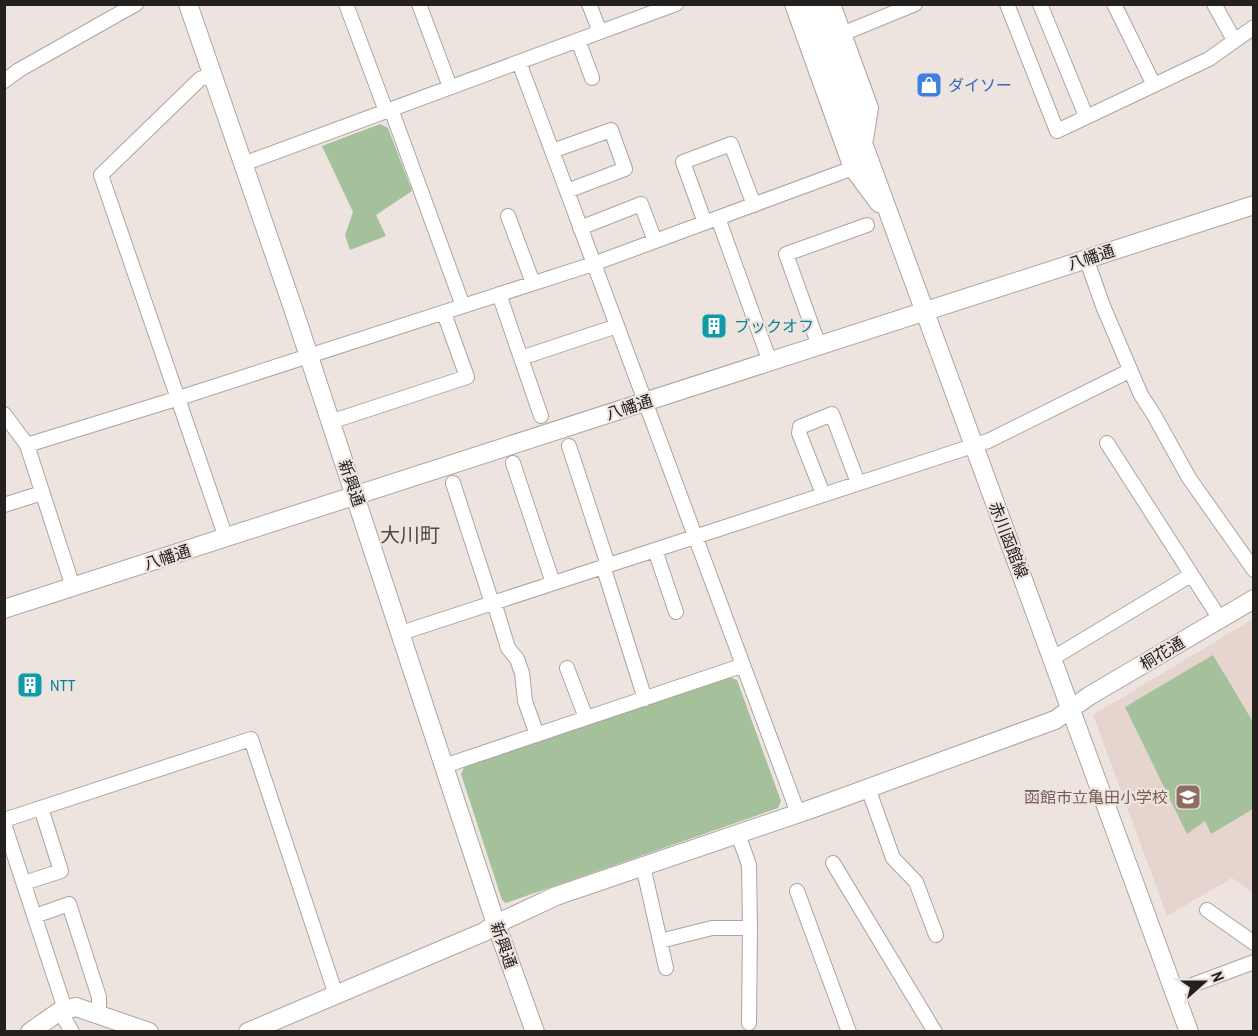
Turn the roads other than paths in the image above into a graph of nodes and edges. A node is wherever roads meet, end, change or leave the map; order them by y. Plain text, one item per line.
1 (135, 4) edge
2 (188, 4) edge
3 (346, 4) edge
4 (419, 4) edge
5 (589, 4) edge
6 (676, 4) edge
7 (794, 4) edge
8 (812, 4) edge
9 (831, 4) edge
10 (915, 4) edge
11 (1007, 4) edge
12 (1040, 4) edge
13 (1114, 4) edge
14 (1214, 4) edge
15 (1254, 27) edge
16 (600, 32) junction
17 (842, 34) junction
18 (578, 40) junction
19 (1234, 40) junction
20 (519, 62) junction
21 (212, 75) junction
22 (592, 78) dead end
23 (4, 81) edge
24 (1154, 84) junction
25 (450, 87) junction
26 (388, 110) junction
27 (1086, 116) junction
28 (863, 142) junction
29 (552, 151) junction
30 (243, 164) junction
31 (854, 168) junction
32 (567, 191) junction
33 (754, 205) junction
34 (1254, 205) edge
35 (508, 216) dead end
36 (712, 220) junction
37 (891, 220) junction
38 (867, 225) dead end
39 (580, 228) junction
40 (655, 241) junction
41 (1086, 258) junction
42 (593, 264) junction
43 (533, 283) junction
44 (499, 294) junction
45 (463, 306) junction
46 (923, 312) junction
47 (444, 313) junction
48 (617, 326) junction
49 (819, 346) junction
50 (309, 357) junction
51 (520, 358) junction
52 (770, 362) junction
53 (1129, 371) junction
54 (179, 398) junction
55 (645, 402) junction
56 (4, 414) edge
57 (541, 416) dead end
58 (330, 422) junction
59 (1107, 442) dead end
60 (27, 445) junction
61 (973, 445) junction
62 (569, 446) dead end
63 (513, 464) dead end
64 (453, 483) dead end
65 (858, 483) junction
66 (42, 493) junction
67 (823, 494) junction
68 (356, 496) junction
69 (4, 505) edge
70 (694, 536) junction
71 (226, 538) junction
72 (655, 550) junction
73 (605, 566) junction
74 (1254, 570) edge
75 (1191, 575) junction
76 (553, 583) junction
77 (73, 587) junction
78 (1254, 599) edge
79 (493, 602) junction
80 (4, 609) edge
81 (676, 612) dead end
82 (1220, 619) junction
83 (401, 633) junction
84 (1053, 658) junction
85 (741, 666) junction
86 (567, 668) dead end
87 (645, 699) junction
88 (1072, 709) junction
89 (586, 718) junction
90 (537, 735) junction
91 (444, 766) junction
92 (868, 788) junction
93 (40, 808) junction
94 (798, 813) junction
95 (4, 822) edge
96 (738, 834) junction
97 (833, 862) dead end
98 (643, 866) junction
99 (24, 883) junction
100 (797, 891) dead end
101 (1208, 910) dead end
102 (35, 916) junction
103 (496, 924) junction
104 (750, 928) junction
105 (936, 935) dead end
106 (660, 940) junction
107 (1254, 943) edge
108 (1254, 962) edge
109 (666, 968) dead end
110 (1187, 987) dead end
111 (336, 995) junction
112 (62, 1010) junction
113 (99, 1015) junction
114 (749, 1023) dead end
115 (1183, 1030) edge
116 (30, 1032) edge
117 (72, 1032) edge
118 (149, 1032) edge
119 (248, 1032) edge
120 (534, 1032) edge
121 (849, 1032) edge
122 (935, 1032) edge

1 - 23 street
2 - 21 street, 新興通
3 - 26 street
4 - 25 street
5 - 16 street
6 - 16 street
7 - 31 street
8 - 28 street, 赤川函館線
9 - 17 street
10 - 17 street
11 - 27 street
12 - 27 street
13 - 24 street
14 - 19 street
15 - 19 street
16 - 18 street
17 - 28 street
18 - 20 street
18 - 22 street
19 - 24 street
20 - 25 street
20 - 29 street
21 - 30 street, 新興通
21 - 54 street
24 - 27 street
25 - 26 street
26 - 30 street
26 - 45 street
28 - 37 street, 赤川函館線
29 - 32 street
29 - 32 street
30 - 50 street, 新興通
31 - 33 street
31 - 37 street
32 - 39 street
33 - 36 street
33 - 36 street
34 - 41 street, 八幡通
35 - 43 street
36 - 40 street
36 - 52 street
37 - 46 street, 赤川函館線
38 - 49 street
39 - 40 street
39 - 42 street
40 - 42 street
41 - 46 street, 八幡通
41 - 53 street
42 - 43 street
42 - 48 street
43 - 44 street
44 - 45 street
44 - 51 street
45 - 47 street
46 - 49 street, 八幡通
46 - 61 street, 赤川函館線
47 - 50 street
47 - 58 street
48 - 51 street
48 - 55 street
49 - 52 street, 八幡通
50 - 54 street
50 - 58 street, 新興通
51 - 57 street
52 - 55 street, 八幡通
53 - 61 street
53 - 74 street
54 - 60 street
54 - 71 street
55 - 68 street, 八幡通
55 - 70 street
56 - 60 street
58 - 68 street, 新興通
59 - 75 street
60 - 66 street
61 - 65 street
61 - 84 street, 赤川函館線
62 - 73 street
63 - 76 street
64 - 79 street
65 - 67 street
65 - 67 street
66 - 69 street
66 - 77 street
67 - 70 street
68 - 71 street, 八幡通
68 - 83 street, 新興通
70 - 72 street
70 - 85 street
71 - 77 street, 八幡通
72 - 73 street
72 - 81 street
73 - 76 street
73 - 87 street
75 - 82 street
75 - 84 street
76 - 79 street
77 - 80 street, 八幡通
78 - 82 street, 桐花通
79 - 83 street
79 - 90 street
82 - 88 street, 桐花通
83 - 91 street, 新興通
84 - 88 street, 赤川函館線
85 - 87 street
85 - 94 street
86 - 89 street
87 - 89 street
88 - 92 street, 桐花通
88 - 115 street, 赤川函館線
89 - 90 street
90 - 91 street
91 - 103 street, 新興通
92 - 94 street, 桐花通
92 - 105 street
93 - 95 street
93 - 99 street
93 - 111 street
94 - 96 street, 桐花通
95 - 99 street
96 - 98 street, 桐花通
96 - 104 street
97 - 122 street
98 - 103 street, 桐花通
98 - 106 street
99 - 102 street
100 - 121 street
101 - 107 street
102 - 112 street
102 - 113 street
103 - 111 street, 桐花通
103 - 120 street, 新興通
104 - 106 street
104 - 114 street
106 - 109 street
108 - 110 street
111 - 119 street, 桐花通
112 - 113 street
112 - 116 street
112 - 117 street
113 - 118 street

